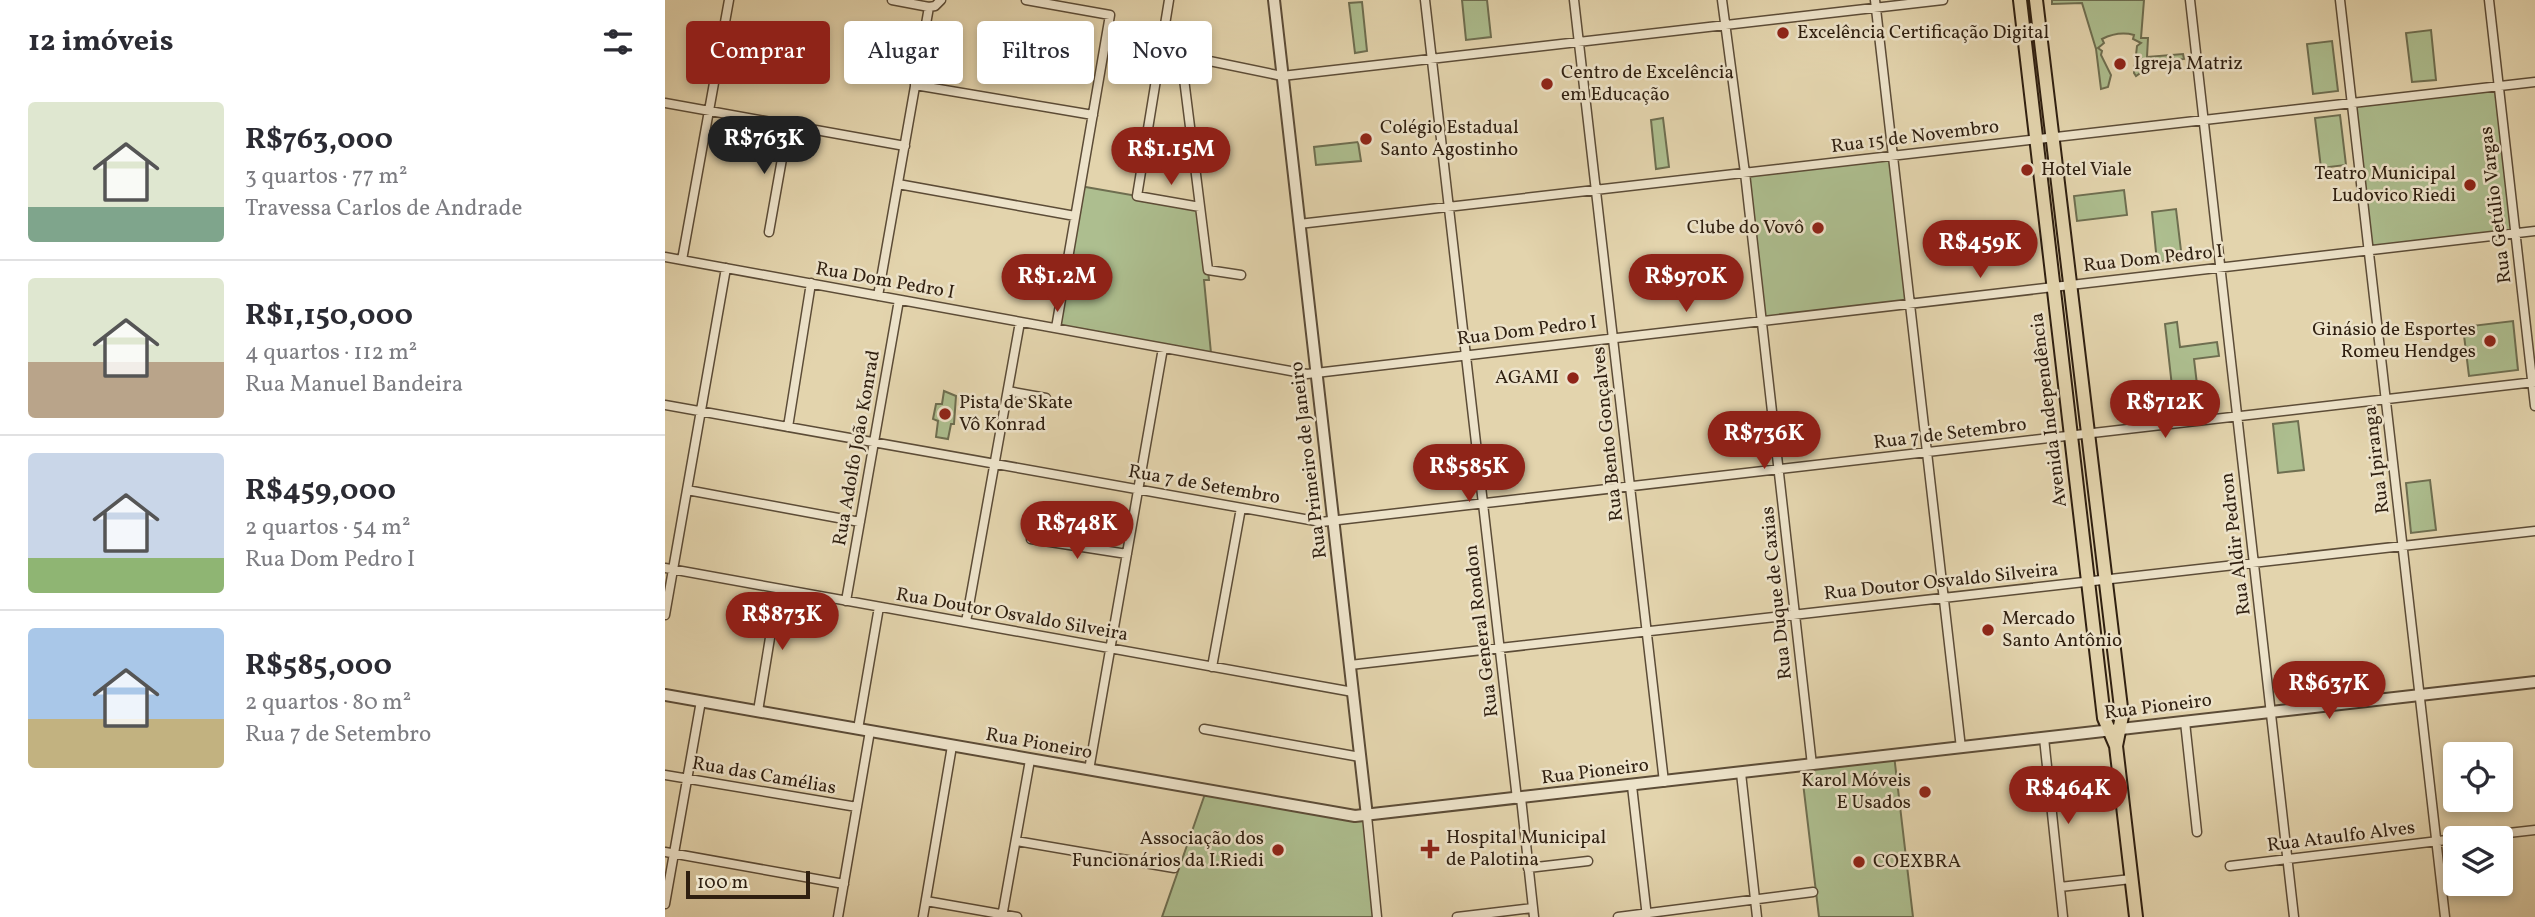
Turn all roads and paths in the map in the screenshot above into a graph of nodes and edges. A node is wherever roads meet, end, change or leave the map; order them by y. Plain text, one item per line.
1 (729, 0) edge
2 (892, 0) edge
3 (941, 0) edge
4 (1026, 0) edge
5 (1169, 0) edge
6 (1274, 0) edge
7 (1425, 0) edge
8 (1574, 0) edge
9 (1722, 0) edge
10 (1943, 0) edge
11 (2020, 0) edge
12 (2036, 0) edge
13 (2190, 0) edge
14 (2340, 0) edge
15 (2489, 0) edge
16 (1875, 4) edge
17 (929, 7) junction
18 (1166, 21) edge
19 (1725, 25) junction
20 (1579, 41) junction
21 (1432, 59) junction
22 (1212, 61) edge
23 (1282, 76) junction
24 (2535, 82) edge
25 (1156, 84) edge
26 (1185, 84) edge
27 (915, 85) junction
28 (2499, 86) junction
29 (665, 103) edge
30 (2352, 103) junction
31 (709, 111) junction
32 (1093, 115) junction
33 (2203, 120) junction
34 (788, 125) junction
35 (2053, 137) junction
36 (2036, 139) junction
37 (905, 146) junction
38 (1893, 156) junction
39 (1745, 173) junction
40 (898, 184) junction
41 (1596, 190) junction
42 (1200, 207) junction
43 (1449, 207) junction
44 (1075, 216) junction
45 (1299, 224) junction
46 (2535, 231) edge
47 (769, 232) dead end
48 (2515, 234) junction
49 (2369, 250) junction
50 (665, 257) edge
51 (682, 260) junction
52 (726, 268) junction
53 (2220, 268) junction
54 (1241, 275) dead end
55 (811, 284) junction
56 (2071, 284) junction
57 (2054, 286) junction
58 (878, 296) junction
59 (899, 300) junction
60 (1910, 303) junction
61 (1762, 320) junction
62 (1020, 322) junction
63 (1056, 328) junction
64 (1613, 337) junction
65 (1163, 348) junction
66 (1466, 354) junction
67 (1312, 373) junction
68 (2534, 382) edge
69 (1008, 391) junction
70 (1046, 398) dead end
71 (2386, 399) junction
72 (665, 405) edge
73 (2535, 406) edge
74 (701, 411) junction
75 (2237, 417) junction
76 (788, 427) junction
77 (2089, 434) junction
78 (2071, 436) junction
79 (874, 442) junction
80 (1927, 452) junction
81 (995, 464) junction
82 (1778, 470) junction
83 (1630, 486) junction
84 (1138, 489) junction
85 (687, 490) junction
86 (1483, 503) junction
87 (1241, 508) junction
88 (1333, 521) junction
89 (860, 522) junction
90 (2535, 531) edge
91 (1031, 538) dead end
92 (2403, 546) junction
93 (1127, 554) junction
94 (2254, 562) junction
95 (669, 569) edge
96 (2106, 579) junction
97 (2088, 581) junction
98 (778, 589) junction
99 (1943, 597) junction
100 (846, 601) junction
101 (879, 607) junction
102 (665, 614) edge
103 (1795, 614) junction
104 (966, 622) junction
105 (1646, 631) junction
106 (1500, 648) junction
107 (1110, 649) junction
108 (1350, 664) junction
109 (1212, 667) junction
110 (2535, 682) edge
111 (1353, 692) junction
112 (665, 695) edge
113 (2420, 695) junction
114 (701, 701) junction
115 (758, 711) junction
116 (2271, 712) junction
117 (2185, 722) junction
118 (1204, 729) dead end
119 (864, 730) junction
120 (2114, 730) junction
121 (2044, 738) junction
122 (952, 746) junction
123 (1961, 748) junction
124 (1360, 757) junction
125 (1030, 760) junction
126 (1812, 765) junction
127 (1089, 770) junction
128 (1741, 773) junction
129 (665, 775) edge
130 (687, 779) junction
131 (1664, 782) junction
132 (1632, 786) junction
133 (1519, 799) junction
134 (857, 807) junction
135 (1367, 816) junction
136 (2535, 830) edge
137 (2197, 832) dead end
138 (2513, 832) edge
139 (2443, 840) edge
140 (1016, 841) junction
141 (2437, 841) junction
142 (669, 853) edge
143 (2287, 859) junction
144 (1588, 861) dead end
145 (2230, 866) dead end
146 (1174, 868) dead end
147 (1528, 868) junction
148 (2131, 879) junction
149 (843, 884) junction
150 (2060, 887) junction
151 (1813, 892) dead end
152 (1755, 900) junction
153 (926, 901) junction
154 (665, 904) edge
155 (1533, 913) edge
156 (1647, 915) edge
157 (1003, 916) edge
158 (838, 917) edge
159 (923, 917) edge
160 (1017, 917) edge
161 (1377, 917) edge
162 (1459, 917) edge
163 (1618, 917) edge
164 (1757, 917) edge
165 (2063, 917) edge
166 (2136, 917) edge
167 (2294, 917) edge
168 (2445, 917) edge

1 - 31 street
2 - 17 street
3 - 17 street
4 - 32 street
5 - 18 street
6 - 23 street, Rua Primeiro de Janeiro
7 - 21 street, Rua General Rondon
8 - 20 street, Rua Bento Gonçalves
9 - 19 street, Rua Duque de Caxias
10 - 16 street
11 - 36 main road, Avenida Independência
12 - 35 main road, Avenida Independência
13 - 33 street, Rua Aldir Pedron
14 - 30 street, Rua Ipiranga
15 - 28 street, Rua Getúlio Vargas
16 - 19 street
16 - 38 street
17 - 27 street
19 - 20 street
19 - 39 street, Rua Duque de Caxias
20 - 21 street
20 - 41 street, Rua Bento Gonçalves
21 - 23 street
21 - 43 street, Rua General Rondon
22 - 23 street
23 - 45 street, Rua Primeiro de Janeiro
24 - 28 street, Rua 15 de Novembro
25 - 42 street
26 - 42 street
27 - 32 street
27 - 37 street
28 - 30 street, Rua 15 de Novembro
28 - 48 street, Rua Getúlio Vargas
29 - 31 street
30 - 33 street, Rua 15 de Novembro
30 - 49 street, Rua Ipiranga
31 - 34 street
31 - 51 street
32 - 44 street
33 - 35 street, Rua 15 de Novembro
33 - 53 street, Rua Aldir Pedron
34 - 37 street
34 - 47 street
35 - 36 street, Rua 15 de Novembro
35 - 56 main road, Avenida Independência
36 - 38 street, Rua 15 de Novembro
36 - 57 main road, Avenida Independência
37 - 40 street
38 - 39 street, Rua 15 de Novembro
38 - 60 street
39 - 41 street, Rua 15 de Novembro
39 - 61 street, Rua Duque de Caxias
40 - 44 street
40 - 58 street
41 - 43 street, Rua 15 de Novembro
41 - 64 street, Rua Bento Gonçalves
42 - 54 street
43 - 45 street, Rua 15 de Novembro
43 - 66 street, Rua General Rondon
44 - 63 street
45 - 67 street, Rua Primeiro de Janeiro
46 - 48 street, Rua Dom Pedro I
48 - 49 street, Rua Dom Pedro I
48 - 68 street, Rua Getúlio Vargas
49 - 53 street, Rua Dom Pedro I
49 - 71 street, Rua Ipiranga
50 - 51 street, Rua Dom Pedro I
51 - 52 street, Rua Dom Pedro I
52 - 55 street, Rua Dom Pedro I
52 - 74 street
53 - 56 street, Rua Dom Pedro I
53 - 75 street, Rua Aldir Pedron
55 - 58 street, Rua Dom Pedro I
55 - 76 street
56 - 57 street, Rua Dom Pedro I
56 - 77 main road, Avenida Independência
57 - 60 street, Rua Dom Pedro I
57 - 78 main road, Avenida Independência
58 - 59 street, Rua Dom Pedro I
59 - 62 street, Rua Dom Pedro I
59 - 79 street, Rua Adolfo João Konrad
60 - 61 street, Rua Dom Pedro I
60 - 80 street
61 - 64 street, Rua Dom Pedro I
61 - 82 street, Rua Duque de Caxias
62 - 63 street, Rua Dom Pedro I
62 - 69 street
63 - 65 street, Rua Dom Pedro I
64 - 66 street, Rua Dom Pedro I
64 - 83 street, Rua Bento Gonçalves
65 - 67 street, Rua Dom Pedro I
65 - 84 street
66 - 67 street, Rua Dom Pedro I
66 - 86 street, Rua General Rondon
67 - 88 street, Rua Primeiro de Janeiro
68 - 71 street, Rua 7 de Setembro
68 - 73 street, Rua Getúlio Vargas
69 - 70 street
69 - 81 street
71 - 75 street, Rua 7 de Setembro
71 - 92 street, Rua Ipiranga
72 - 74 street, Rua 7 de Setembro
74 - 76 street, Rua 7 de Setembro
74 - 85 street
75 - 77 street, Rua 7 de Setembro
75 - 94 street, Rua Aldir Pedron
76 - 79 street, Rua 7 de Setembro
77 - 78 street, Rua 7 de Setembro
77 - 96 main road, Avenida Independência
78 - 80 street, Rua 7 de Setembro
78 - 97 main road, Avenida Independência
79 - 81 street, Rua 7 de Setembro
79 - 89 street, Rua Adolfo João Konrad
80 - 82 street, Rua 7 de Setembro
80 - 99 street
81 - 84 street, Rua 7 de Setembro
81 - 104 street
82 - 83 street, Rua 7 de Setembro
82 - 103 street, Rua Duque de Caxias
83 - 86 street, Rua 7 de Setembro
83 - 105 street, Rua Bento Gonçalves
84 - 87 street, Rua 7 de Setembro
84 - 93 street
85 - 89 street
85 - 95 street
86 - 88 street, Rua 7 de Setembro
86 - 106 street, Rua General Rondon
87 - 88 street, Rua 7 de Setembro
87 - 109 street
88 - 108 street, Rua Primeiro de Janeiro
89 - 100 street, Rua Adolfo João Konrad
90 - 92 street, Rua Doutor Osvaldo Silveira
91 - 93 street
92 - 94 street, Rua Doutor Osvaldo Silveira
92 - 113 street, Rua Ipiranga
93 - 107 street
94 - 96 street, Rua Doutor Osvaldo Silveira
94 - 116 street, Rua Aldir Pedron
95 - 98 street, Rua Doutor Osvaldo Silveira
95 - 102 street
96 - 97 street, Rua Doutor Osvaldo Silveira
96 - 120 main road, Avenida Independência
97 - 99 street, Rua Doutor Osvaldo Silveira
97 - 120 main road, Avenida Independência
98 - 100 street, Rua Doutor Osvaldo Silveira
98 - 115 street
99 - 103 street, Rua Doutor Osvaldo Silveira
99 - 123 street
100 - 101 street, Rua Doutor Osvaldo Silveira
101 - 104 street, Rua Doutor Osvaldo Silveira
101 - 119 street
103 - 105 street, Rua Doutor Osvaldo Silveira
103 - 126 street, Rua Duque de Caxias
104 - 107 street, Rua Doutor Osvaldo Silveira
105 - 106 street, Rua Doutor Osvaldo Silveira
105 - 131 street, Rua Bento Gonçalves
106 - 108 street, Rua Doutor Osvaldo Silveira
106 - 133 street, Rua General Rondon
107 - 109 street, Rua Doutor Osvaldo Silveira
107 - 127 street
108 - 111 street, Rua Primeiro de Janeiro
109 - 111 street, Rua Doutor Osvaldo Silveira
110 - 113 street, Rua Pioneiro
111 - 124 street, Rua Primeiro de Janeiro
112 - 114 street, Rua Pioneiro
113 - 116 street, Rua Pioneiro
113 - 141 street, Rua Ipiranga
114 - 115 street, Rua Pioneiro
114 - 130 street
115 - 119 street, Rua Pioneiro
116 - 117 street, Rua Pioneiro
116 - 143 street, Rua Aldir Pedron
117 - 120 street, Rua Pioneiro
117 - 137 street
118 - 124 street
119 - 122 street, Rua Pioneiro
119 - 134 street
120 - 121 street, Rua Pioneiro
120 - 148 main road
121 - 123 street, Rua Pioneiro
121 - 150 street
122 - 125 street, Rua Pioneiro
122 - 153 street
123 - 126 street, Rua Pioneiro
124 - 135 street, Rua Primeiro de Janeiro
125 - 127 street, Rua Pioneiro
125 - 140 street
126 - 128 street, Rua Pioneiro
127 - 135 street, Rua Pioneiro
128 - 131 street, Rua Pioneiro
128 - 152 street
129 - 130 street, Rua das Camélias
130 - 134 street, Rua das Camélias
130 - 142 street
131 - 132 street, Rua Pioneiro
132 - 133 street, Rua Pioneiro
132 - 156 street
133 - 135 street, Rua Pioneiro
133 - 147 street, Rua General Rondon
134 - 149 street
135 - 161 street, Rua Primeiro de Janeiro
136 - 138 street
139 - 141 street, Rua Ataulfo Alves
140 - 146 street
140 - 157 street
141 - 143 street, Rua Ataulfo Alves
141 - 168 street, Rua Ipiranga
142 - 149 street
142 - 154 street
143 - 145 street, Rua Ataulfo Alves
143 - 167 street, Rua Aldir Pedron
144 - 147 street
147 - 155 street, Rua General Rondon
148 - 150 street
148 - 166 main road
149 - 158 street
150 - 165 street
151 - 152 street
152 - 156 street
152 - 164 street
153 - 157 street
153 - 159 street
155 - 162 street
156 - 163 street
157 - 160 street

